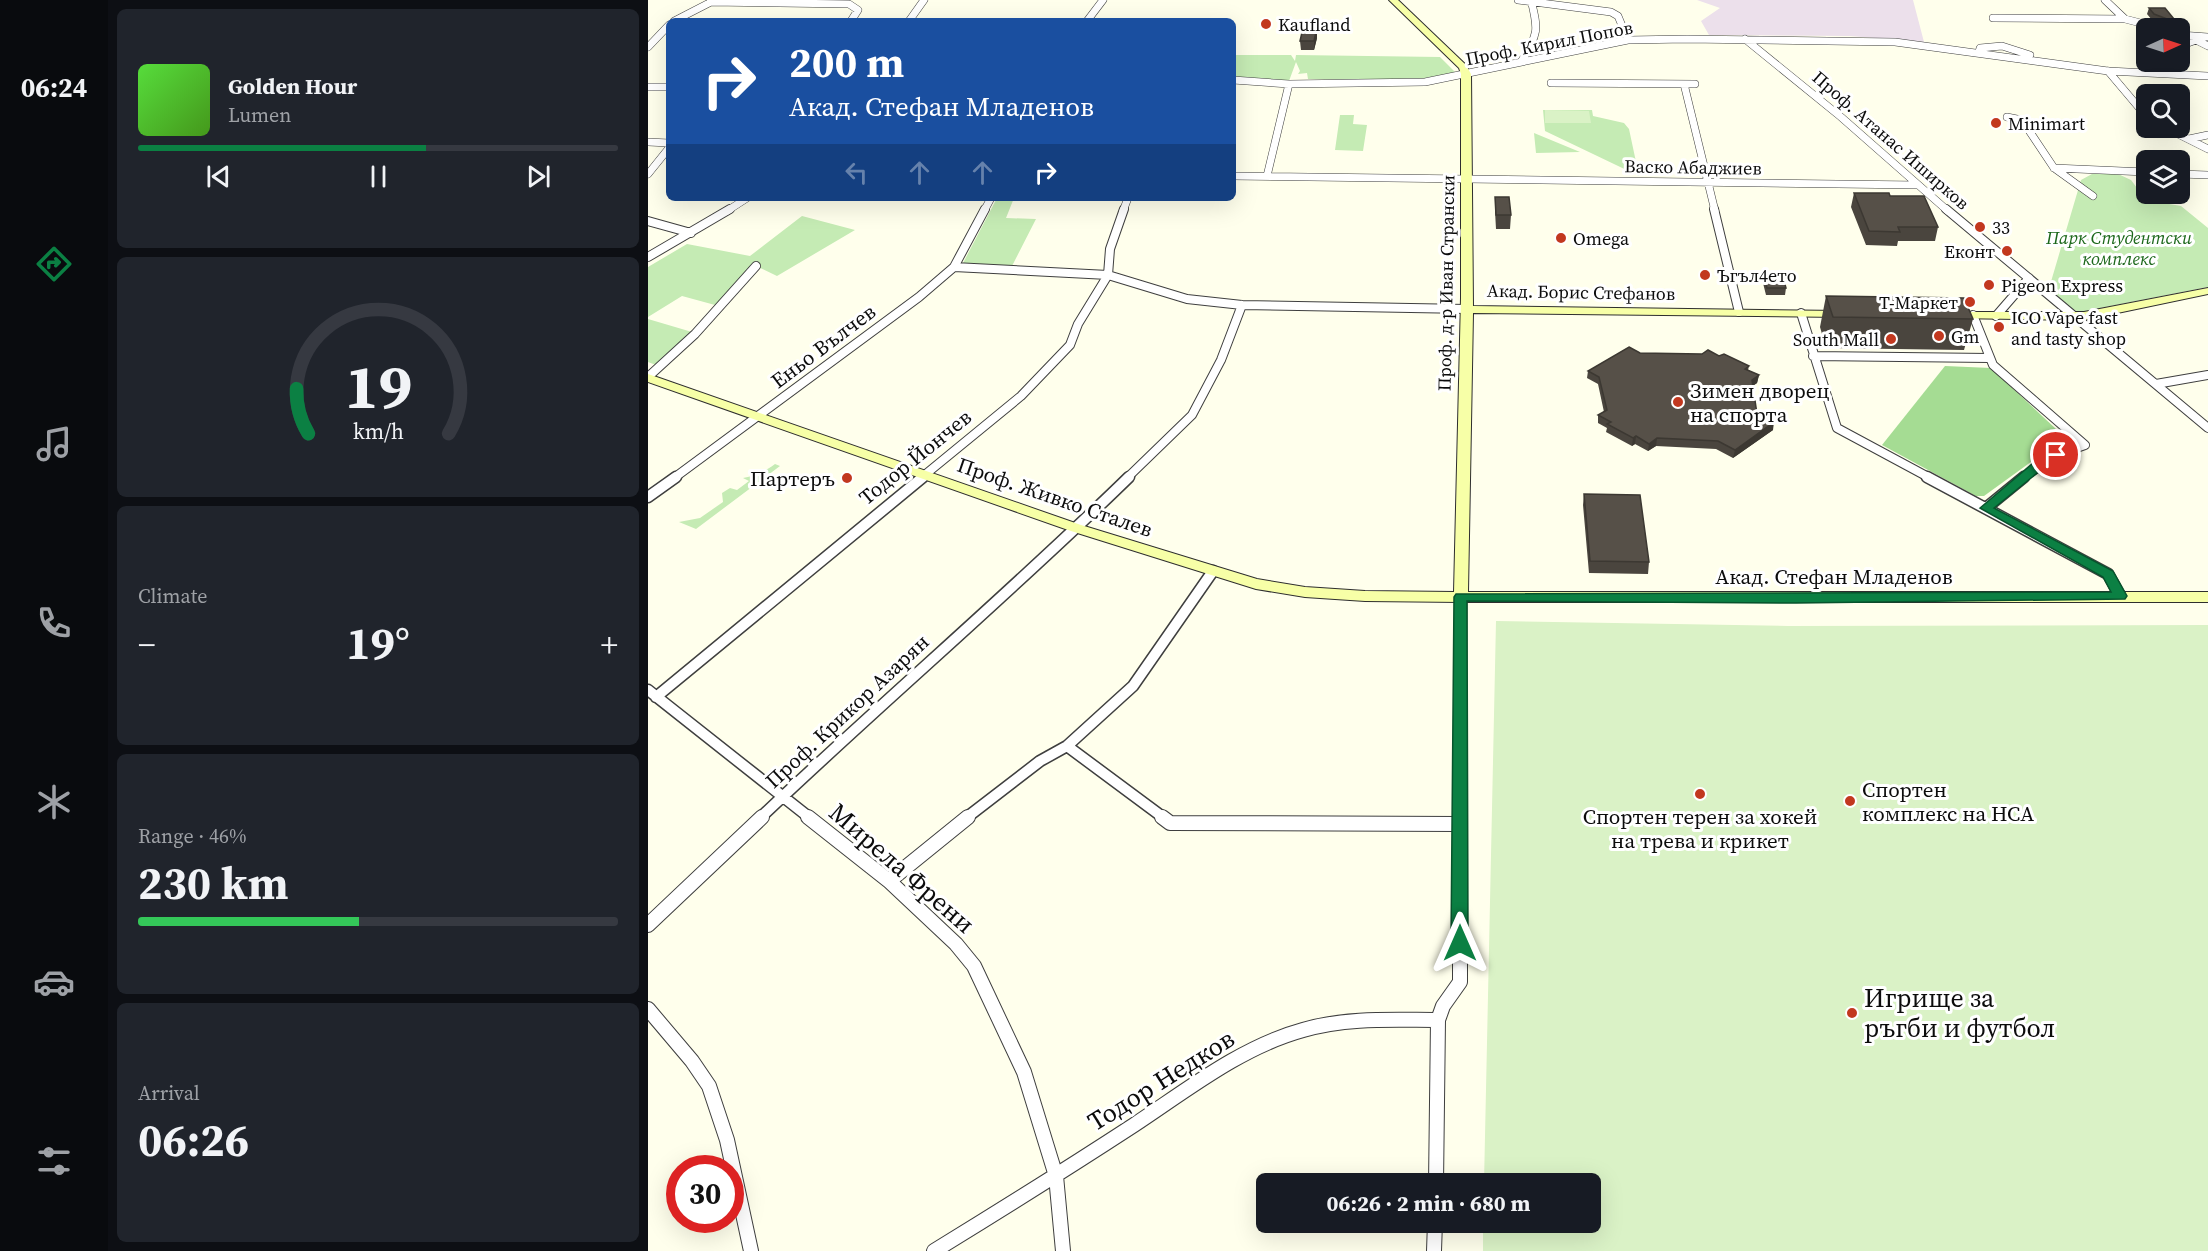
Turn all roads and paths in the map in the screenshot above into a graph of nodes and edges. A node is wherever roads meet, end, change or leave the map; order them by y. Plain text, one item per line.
1 (924, 0) edge
2 (1103, 0) edge
3 (1393, 0) edge
4 (1518, 0) edge
5 (2105, 0) edge
6 (713, 1) edge
7 (1531, 1) edge
8 (680, 18) edge
9 (853, 18) edge
10 (911, 18) edge
11 (1089, 18) edge
12 (1993, 18) dead end
13 (2126, 19) junction
14 (2136, 22) edge
15 (666, 29) edge
16 (2190, 32) edge
17 (2190, 35) edge
18 (2207, 35) edge
19 (1745, 39) junction
20 (1628, 40) junction
21 (2196, 40) junction
22 (2190, 42) edge
23 (2208, 46) edge
24 (648, 47) edge
25 (1979, 52) junction
26 (1521, 62) junction
27 (2108, 71) junction
28 (2208, 71) edge
29 (1466, 74) junction
30 (2208, 76) edge
31 (1236, 80) edge
32 (1551, 83) dead end
33 (1289, 84) junction
34 (1684, 84) junction
35 (1695, 84) dead end
36 (648, 87) edge
37 (666, 87) edge
38 (2136, 104) edge
39 (2007, 117) dead end
40 (2208, 135) edge
41 (2189, 138) edge
42 (2190, 138) edge
43 (648, 142) edge
44 (666, 143) edge
45 (2208, 149) edge
46 (666, 152) edge
47 (2054, 168) junction
48 (2136, 172) edge
49 (648, 174) edge
50 (2190, 174) edge
51 (2208, 175) edge
52 (1236, 176) edge
53 (1267, 176) junction
54 (1468, 179) junction
55 (1708, 183) junction
56 (1917, 185) junction
57 (2093, 196) dead end
58 (742, 201) edge
59 (989, 201) edge
60 (1127, 201) edge
61 (648, 221) edge
62 (691, 232) junction
63 (648, 257) edge
64 (756, 266) dead end
65 (954, 267) junction
66 (1108, 275) junction
67 (2029, 278) junction
68 (2208, 291) edge
69 (1242, 305) junction
70 (1467, 309) junction
71 (1738, 312) junction
72 (1801, 313) junction
73 (1858, 314) edge
74 (1939, 315) edge
75 (1973, 315) junction
76 (1996, 316) junction
77 (2075, 316) junction
78 (1813, 356) junction
79 (1989, 358) junction
80 (2208, 375) edge
81 (648, 377) edge
82 (2156, 384) junction
83 (758, 417) junction
84 (2208, 428) edge
85 (923, 474) junction
86 (648, 497) edge
87 (1986, 508) junction
88 (1076, 528) junction
89 (1213, 571) junction
90 (2120, 596) junction
91 (1461, 597) junction
92 (2208, 597) edge
93 (652, 693) edge
94 (1067, 746) junction
95 (783, 797) junction
96 (1459, 824) junction
97 (889, 881) junction
98 (648, 925) edge
99 (648, 1009) edge
100 (1438, 1020) junction
101 (1436, 1173) edge
102 (1056, 1176) junction
103 (1435, 1233) edge
104 (751, 1251) edge
105 (934, 1251) edge
106 (1063, 1251) edge
107 (1434, 1251) edge

1 - 10 street
2 - 11 street
3 - 29 street
4 - 7 street
5 - 13 street
6 - 8 street
6 - 9 street
7 - 20 street
7 - 26 street
12 - 13 street
13 - 14 street
15 - 24 street
16 - 18 street
17 - 18 street
18 - 21 street
19 - 20 street, Проф. Кирил Попов
19 - 25 street, Проф. Кирил Попов
19 - 56 street, Проф. Атанас Иширков
20 - 26 street, Проф. Кирил Попов
21 - 22 street
21 - 23 street
25 - 27 street, Проф. Кирил Попов
25 - 28 street, Проф. Кирил Попов
26 - 29 street, Проф. Кирил Попов
27 - 30 street, Проф. Кирил Попов
27 - 38 street
29 - 33 street, Проф. Кирил Попов
29 - 54 street, Проф. д-р Иван Странски
31 - 33 street, Проф. Кирил Попов
32 - 34 street
33 - 53 street
34 - 35 street
34 - 55 street
36 - 37 street
39 - 47 street
40 - 42 street
41 - 45 street
43 - 44 street
46 - 49 street
47 - 48 street
47 - 57 street
50 - 51 street
52 - 53 street, Васко Абаджиев
53 - 54 street, Васко Абаджиев
54 - 55 street, Васко Абаджиев
54 - 70 street, Проф. д-р Иван Странски
55 - 56 street, Васко Абаджиев
55 - 71 street
56 - 67 street, Проф. Атанас Иширков
58 - 62 street
59 - 65 street, Еньо Вълчев
60 - 66 street, Тодор Йончев
61 - 62 street
62 - 63 street
64 - 81 street
65 - 66 street, Акад. Борис Стефанов
65 - 83 street, Еньо Вълчев
66 - 69 street, Акад. Борис Стефанов
66 - 85 street, Тодор Йончев
67 - 76 street
67 - 77 street, Проф. Атанас Иширков
68 - 77 street
69 - 70 street, Акад. Борис Стефанов
69 - 88 street, Проф. Крикор Азарян
70 - 71 street, Акад. Борис Стефанов
70 - 91 street, Проф. д-р Иван Странски
71 - 72 street, Акад. Борис Стефанов
72 - 73 street, Акад. Борис Стефанов
72 - 78 street
74 - 75 street
75 - 76 street
75 - 79 street
76 - 77 street
77 - 82 street, Проф. Атанас Иширков
78 - 79 street
78 - 87 street
79 - 87 street
80 - 82 street
81 - 83 street, Проф. Живко Сталев
82 - 84 street, Проф. Атанас Иширков
83 - 85 street, Проф. Живко Сталев
83 - 86 street, Еньо Вълчев
85 - 88 street, Проф. Живко Сталев
85 - 93 street, Тодор Йончев
87 - 90 street
88 - 89 street, Проф. Живко Сталев
88 - 95 street, Проф. Крикор Азарян
89 - 91 street, Проф. Живко Сталев
89 - 94 street
90 - 91 street, Акад. Стефан Младенов
90 - 92 street, Акад. Стефан Младенов
91 - 96 street
93 - 95 street, Мирела Френи
94 - 96 street
94 - 97 street
95 - 97 street, Мирела Френи
95 - 98 street, Проф. Крикор Азарян
96 - 100 street
97 - 102 street, Мирела Френи
99 - 104 street
100 - 101 street
100 - 102 street, Тодор Недков
102 - 105 street, Тодор Недков
102 - 106 street, Мирела Френи
103 - 107 street

